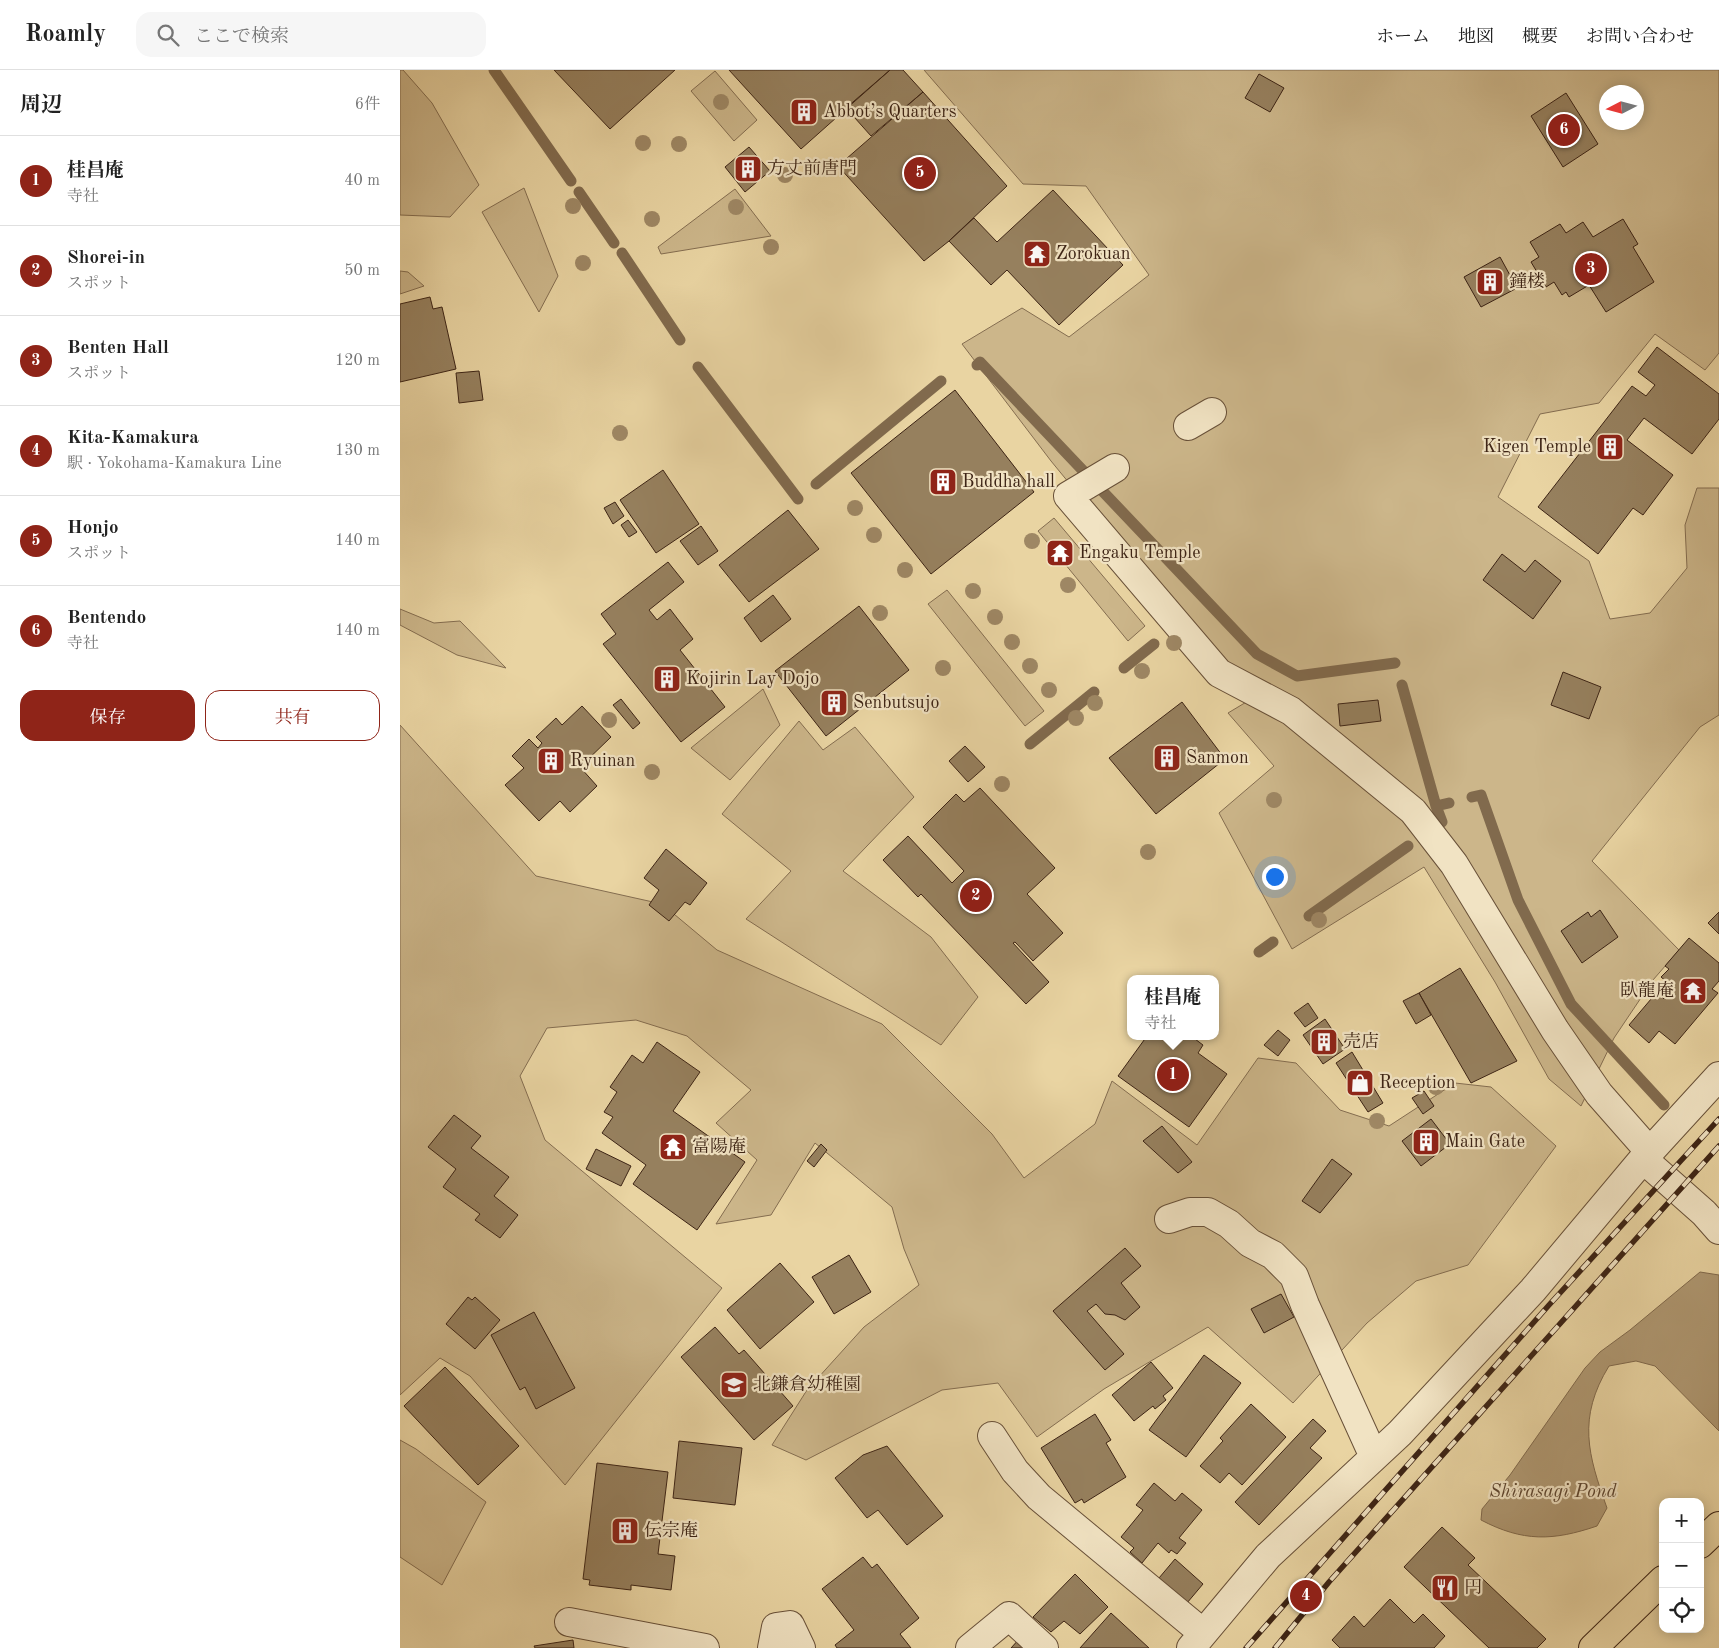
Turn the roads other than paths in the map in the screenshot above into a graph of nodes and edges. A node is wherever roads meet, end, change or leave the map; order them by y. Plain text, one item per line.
1 (1212, 412) dead end
2 (1188, 426) dead end
3 (1115, 468) dead end
4 (1719, 1076) edge
5 (1646, 1155) junction
6 (1169, 1219) dead end
7 (1719, 1230) edge
8 (992, 1436) dead end
9 (1374, 1457) junction
10 (1719, 1526) edge
11 (1701, 1543) edge
12 (1659, 1584) edge
13 (569, 1622) dead end
14 (1197, 1641) edge
15 (705, 1648) edge
16 (772, 1648) edge
17 (801, 1648) edge
18 (970, 1648) edge
19 (1044, 1648) edge
20 (1593, 1648) edge

1 - 2 street
3 - 5 street
4 - 5 street
5 - 7 street
5 - 9 street
6 - 9 street
8 - 14 street
9 - 14 street
10 - 11 main road
12 - 20 main road
13 - 15 street
16 - 17 street
18 - 19 street

